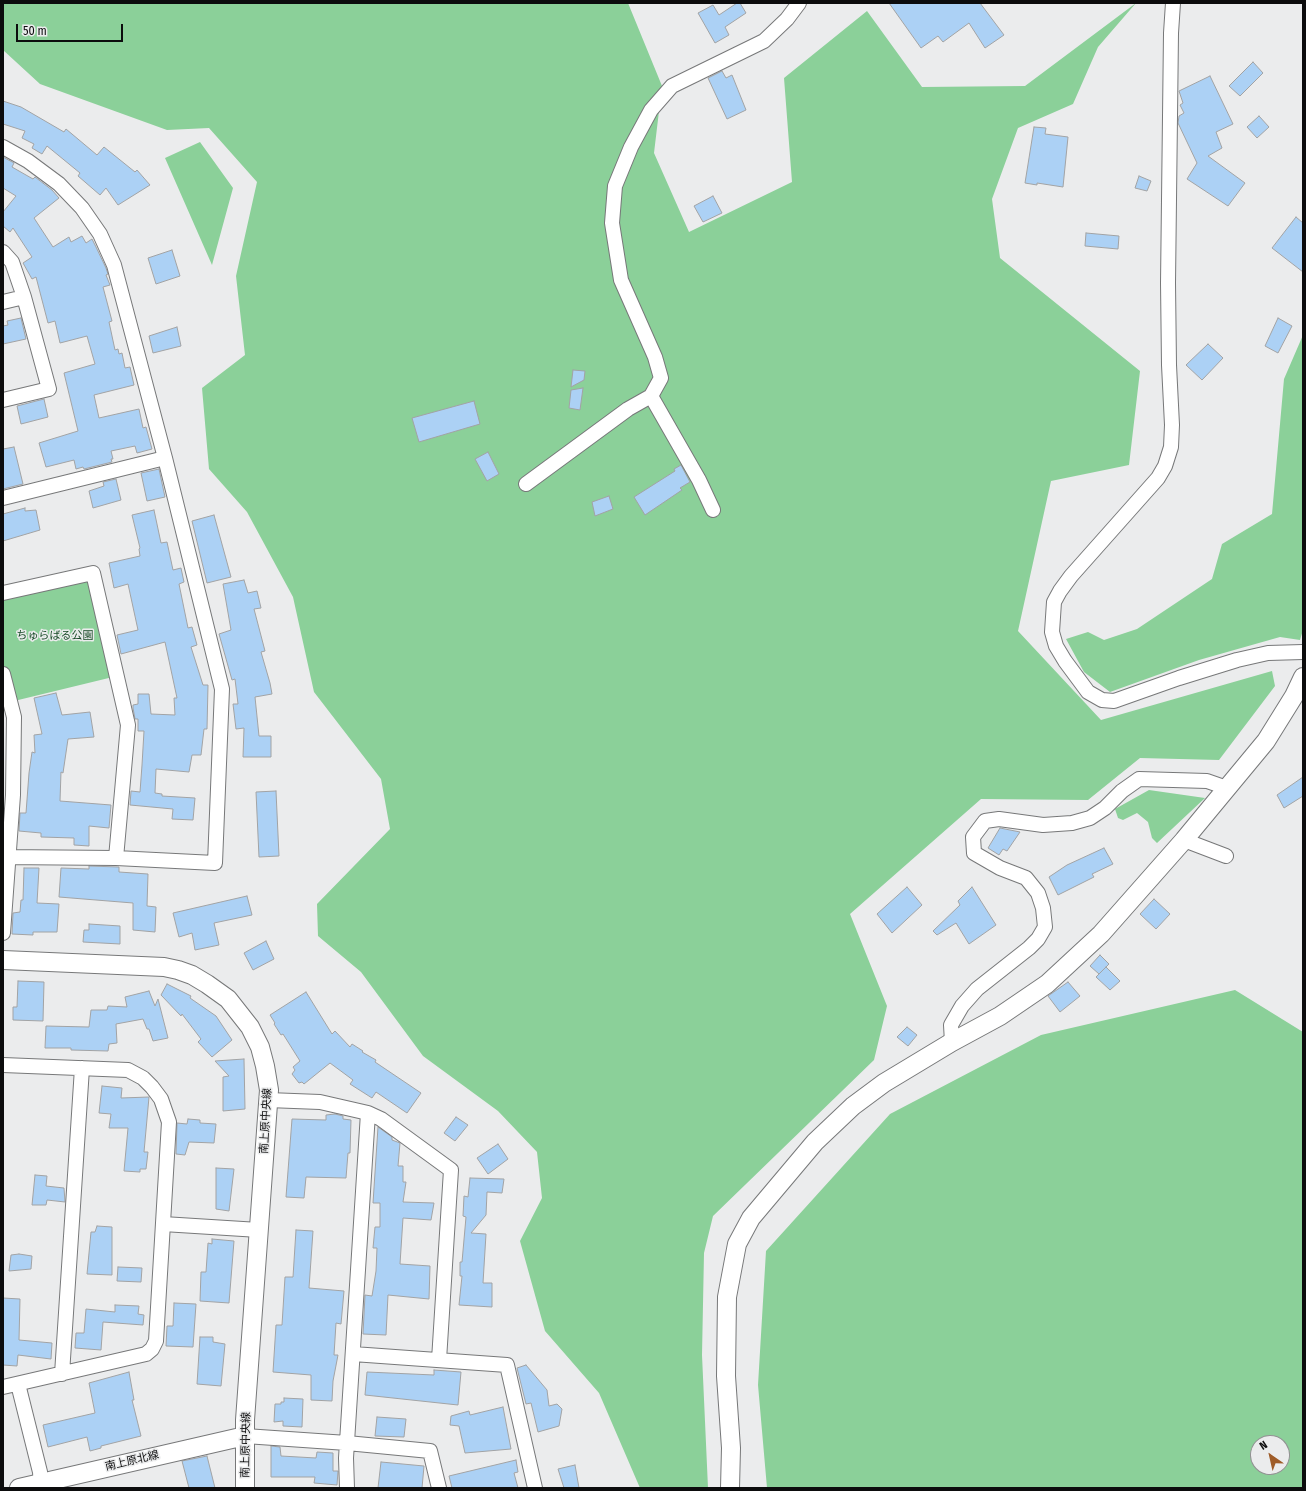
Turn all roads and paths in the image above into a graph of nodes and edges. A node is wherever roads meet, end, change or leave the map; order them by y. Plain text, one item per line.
1 (799, 3) edge
2 (1173, 3) edge
3 (3, 147) edge
4 (3, 252) edge
5 (24, 297) junction
6 (3, 302) edge
7 (650, 396) junction
8 (3, 400) edge
9 (165, 458) junction
10 (526, 484) dead end
11 (3, 498) edge
12 (713, 510) dead end
13 (3, 593) edge
14 (1303, 652) edge
15 (3, 674) edge
16 (1303, 677) edge
17 (1227, 788) junction
18 (1184, 840) junction
19 (1226, 856) dead end
20 (6, 857) edge
21 (116, 858) junction
22 (3, 933) edge
23 (3, 960) edge
24 (952, 1042) junction
25 (3, 1065) edge
26 (82, 1068) junction
27 (268, 1100) junction
28 (368, 1113) junction
29 (163, 1224) junction
30 (259, 1230) junction
31 (353, 1354) junction
32 (439, 1360) junction
33 (62, 1374) junction
34 (18, 1384) junction
35 (3, 1387) edge
36 (245, 1436) junction
37 (347, 1443) junction
38 (40, 1486) edge
39 (19, 1488) edge
40 (245, 1488) edge
41 (347, 1488) edge
42 (439, 1488) edge
43 (535, 1488) edge
44 (730, 1488) edge

1 - 7 street
2 - 14 street
3 - 9 street
4 - 5 street
5 - 6 street
5 - 8 street
7 - 10 street
7 - 12 street
9 - 11 street
9 - 21 street
13 - 21 street
15 - 20 street
16 - 17 street
17 - 18 street
17 - 24 street
18 - 19 street
18 - 24 street
20 - 21 street
20 - 22 street
23 - 27 street, 南上原中央線
24 - 44 street
25 - 26 street
26 - 29 street
26 - 33 street
27 - 28 street
27 - 30 street, 南上原中央線
28 - 31 street
28 - 32 street
29 - 30 street
29 - 33 street
30 - 36 street, 南上原中央線
31 - 32 street
31 - 37 street
32 - 43 street
33 - 34 street
34 - 35 street
34 - 38 street
36 - 37 street
36 - 38 street, 南上原北線
36 - 40 street, 南上原中央線
37 - 41 street
37 - 42 street
38 - 39 street, 南上原北線

